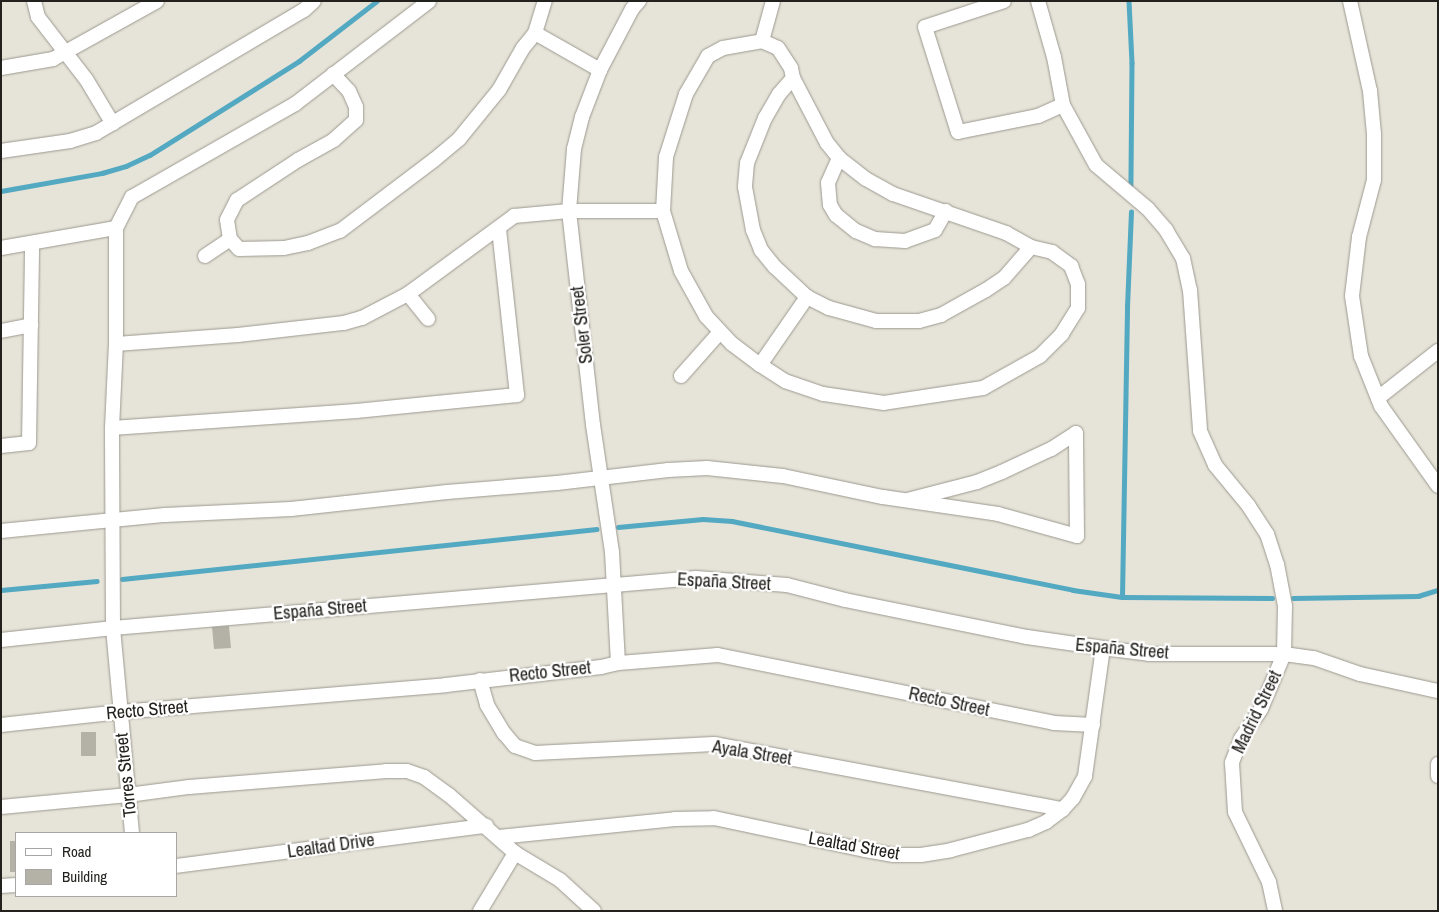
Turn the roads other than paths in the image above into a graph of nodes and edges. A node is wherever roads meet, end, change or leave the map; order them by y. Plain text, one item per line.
1 (34, 1) edge
2 (157, 1) edge
3 (314, 1) edge
4 (429, 1) edge
5 (545, 1) edge
6 (639, 1) edge
7 (773, 1) edge
8 (1004, 1) edge
9 (1038, 1) edge
10 (1350, 1) edge
11 (536, 33) junction
12 (762, 41) junction
13 (65, 53) junction
14 (1, 68) edge
15 (600, 70) junction
16 (333, 74) junction
17 (793, 78) junction
18 (1063, 105) junction
19 (113, 124) junction
20 (1, 150) edge
21 (839, 158) junction
22 (569, 211) junction
23 (663, 211) junction
24 (946, 211) junction
25 (116, 228) junction
26 (499, 228) junction
27 (230, 239) junction
28 (32, 243) junction
29 (1031, 247) junction
30 (1, 248) edge
31 (205, 256) dead end
32 (408, 294) junction
33 (807, 297) junction
34 (428, 319) dead end
35 (31, 325) junction
36 (1, 331) edge
37 (720, 332) junction
38 (116, 344) junction
39 (1438, 350) edge
40 (760, 366) junction
41 (681, 376) dead end
42 (1378, 398) junction
43 (112, 428) junction
44 (1, 446) edge
45 (602, 478) junction
46 (1438, 486) edge
47 (908, 500) junction
48 (112, 520) junction
49 (1, 532) edge
50 (613, 585) junction
51 (113, 628) junction
52 (1, 640) edge
53 (1103, 648) junction
54 (1284, 654) junction
55 (618, 663) junction
56 (480, 680) junction
57 (1438, 691) edge
58 (120, 712) junction
59 (1, 725) edge
60 (1093, 725) junction
61 (1438, 764) edge
62 (1438, 776) edge
63 (128, 796) junction
64 (1, 807) edge
65 (1063, 809) junction
66 (486, 826) junction
67 (132, 832) edge
68 (499, 837) junction
69 (515, 853) junction
70 (178, 866) edge
71 (15, 885) edge
72 (1, 886) edge
73 (480, 911) edge
74 (594, 911) edge
75 (1275, 911) edge

1 - 13 street
2 - 13 street
3 - 19 street
4 - 16 street
5 - 11 street
6 - 15 street, Soler Street
7 - 12 street
8 - 18 street
9 - 18 street
10 - 42 street
11 - 15 street
11 - 27 street
12 - 17 street
12 - 23 street
13 - 14 street
13 - 19 street
15 - 22 street, Soler Street
16 - 25 street
16 - 27 street
17 - 21 street
17 - 33 street
18 - 54 street
19 - 20 street
21 - 24 street
21 - 24 street
22 - 23 street
22 - 26 street
22 - 45 street, Soler Street
23 - 37 street
24 - 29 street
25 - 28 street
25 - 38 street, Torres Street
26 - 32 street
26 - 43 street
27 - 31 street
28 - 30 street
28 - 35 street
29 - 33 street
29 - 40 street
32 - 34 street
32 - 38 street
33 - 40 street
35 - 36 street
35 - 44 street
37 - 40 street
37 - 41 street
38 - 43 street, Torres Street
39 - 42 street
42 - 46 street
43 - 48 street, Torres Street
45 - 47 street
45 - 48 street
45 - 50 street, Soler Street
47 - 47 street
48 - 49 street
48 - 51 street, Torres Street
50 - 51 street, España Street
50 - 53 street, España Street
50 - 55 street, Soler Street
51 - 52 street, España Street
51 - 58 street, Torres Street
53 - 54 street, España Street
53 - 60 street, Lealtad Street
54 - 57 street, España Street
54 - 75 street, Madrid Street
55 - 56 street, Recto Street
55 - 60 street, Recto Street
56 - 58 street, Recto Street
56 - 65 street, Ayala Street
58 - 59 street, Recto Street
58 - 63 street, Torres Street
60 - 65 street, Lealtad Street
61 - 62 street
63 - 64 street
63 - 66 street
63 - 67 street, Torres Street
65 - 68 street, Lealtad Street
66 - 68 street
66 - 70 street, Lealtad Drive
68 - 69 street
69 - 73 street
69 - 74 street
71 - 72 street

